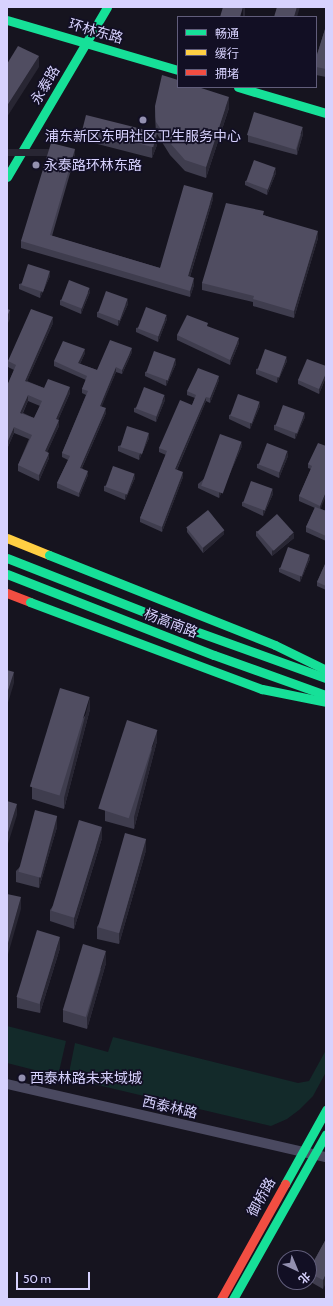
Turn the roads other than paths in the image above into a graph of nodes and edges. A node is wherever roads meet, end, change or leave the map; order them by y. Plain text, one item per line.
1 (107, 7) edge
2 (7, 20) edge
3 (86, 43) junction
4 (177, 70) edge
5 (241, 88) edge
6 (326, 113) edge
7 (7, 177) edge
8 (7, 538) edge
9 (7, 558) edge
10 (7, 574) edge
11 (7, 593) edge
12 (326, 670) edge
13 (326, 678) edge
14 (326, 695) edge
15 (326, 702) edge
16 (7, 1084) edge
17 (326, 1110) edge
18 (326, 1134) edge
19 (302, 1152) junction
20 (315, 1154) junction
21 (326, 1157) edge
22 (221, 1299) edge
23 (233, 1299) edge

1 - 3 main road, 永泰路
2 - 3 main road, 环林东路
3 - 4 main road, 环林东路
3 - 7 main road, 永泰路
5 - 6 main road
8 - 12 main road, bridge
9 - 13 main road, 杨高南路
10 - 14 main road, 杨高南路
11 - 15 main road, bridge
16 - 19 street, 西泰林路
17 - 19 main road, 御桥路
18 - 20 main road, 御桥路
19 - 20 street, 西泰林路
19 - 22 main road, 御桥路
20 - 21 street, 西泰林路
20 - 23 main road, 御桥路

